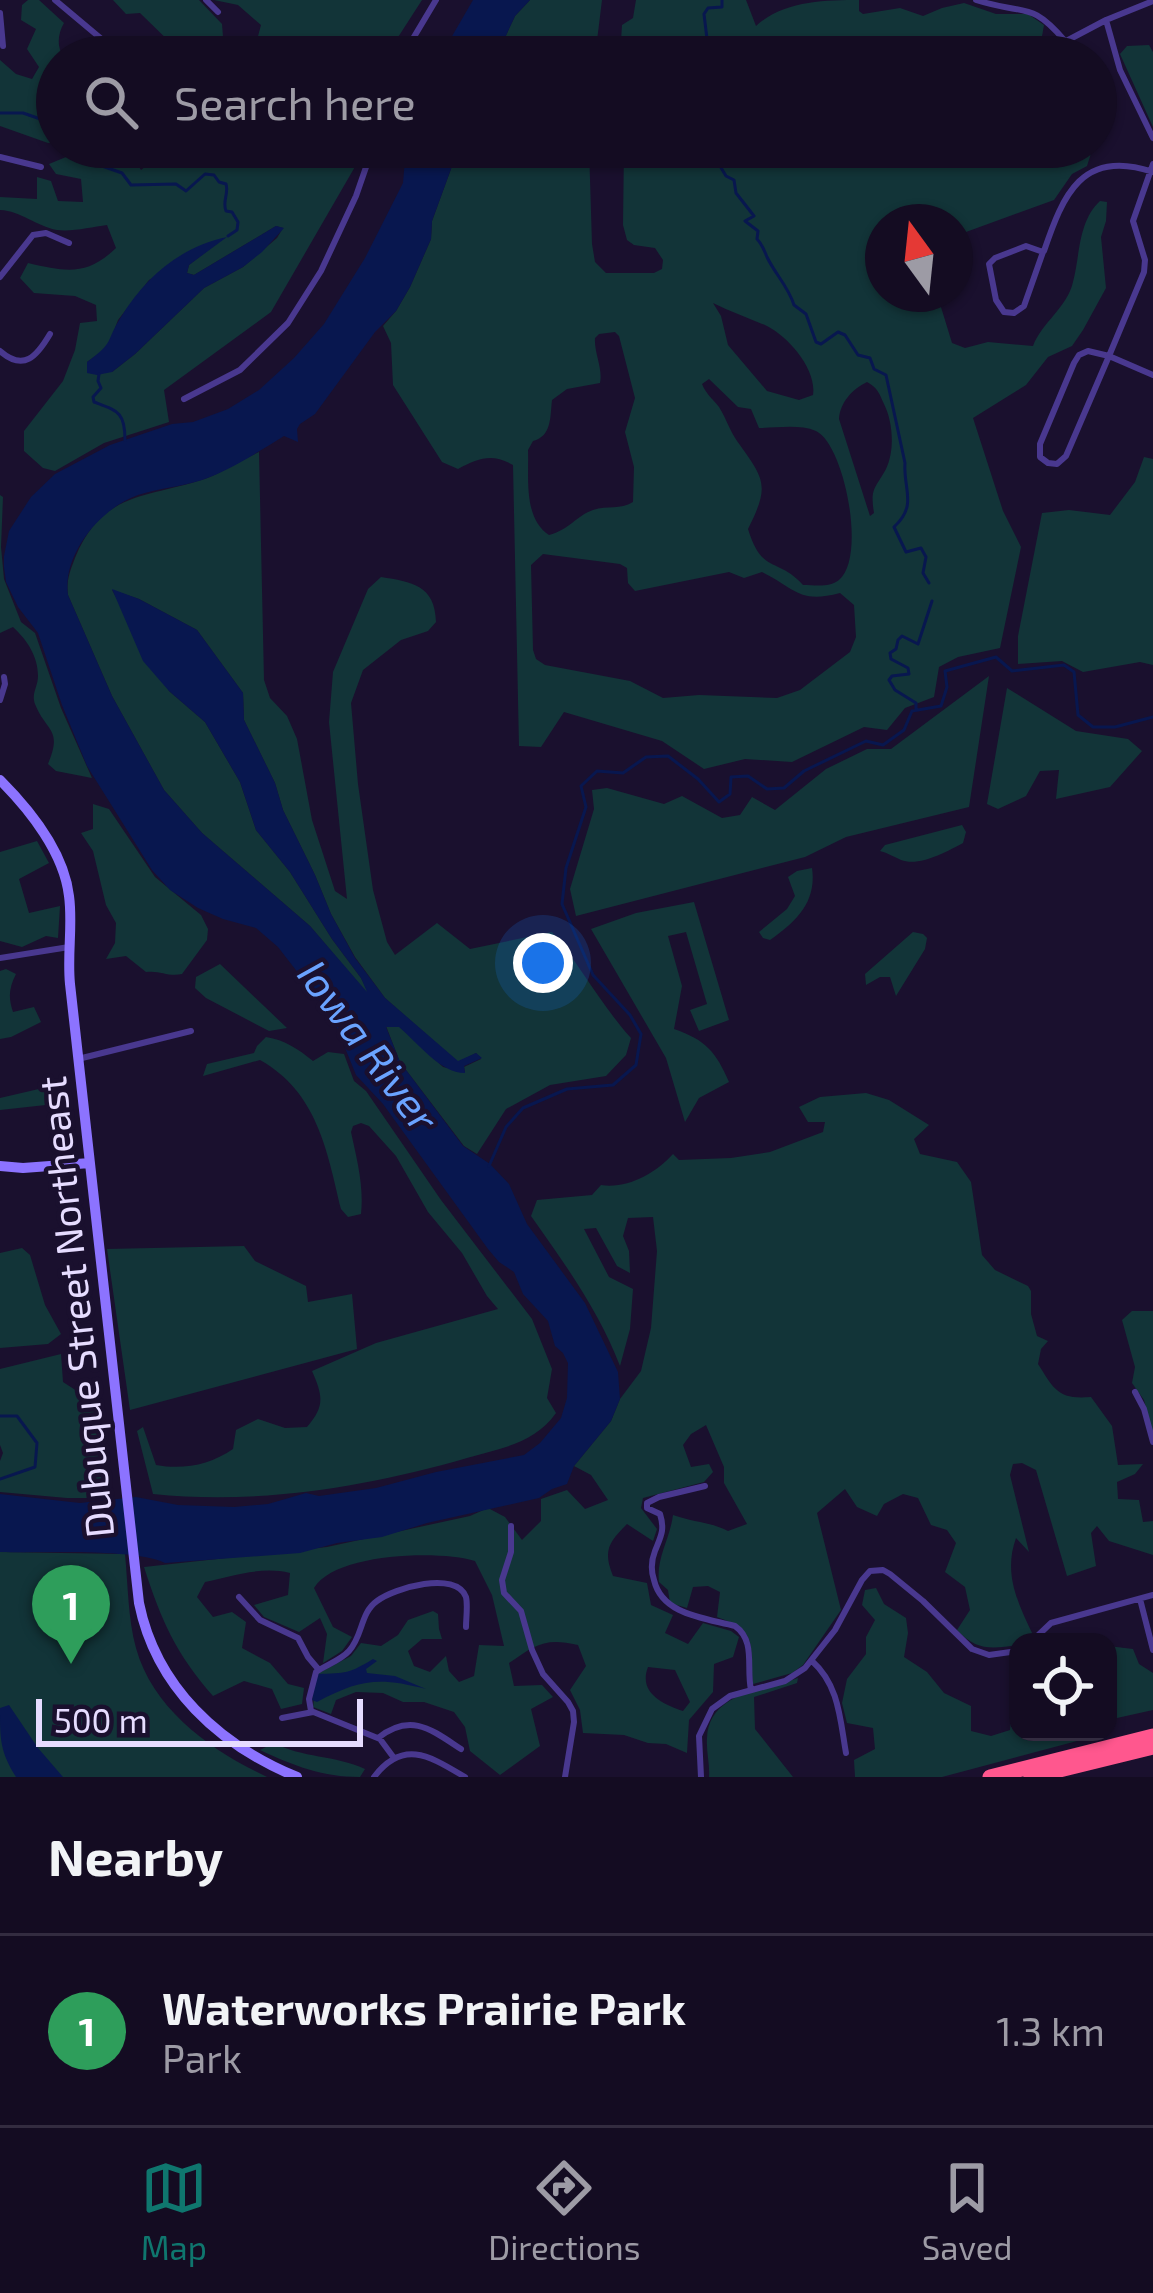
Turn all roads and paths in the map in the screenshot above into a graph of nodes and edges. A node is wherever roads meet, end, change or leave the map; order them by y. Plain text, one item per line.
1 (55, 0) edge
2 (206, 0) edge
3 (436, 0) edge
4 (976, 0) edge
5 (1153, 1) edge
6 (218, 12) dead end
7 (0, 14) edge
8 (1106, 20) junction
9 (98, 36) edge
10 (415, 36) edge
11 (1062, 36) edge
12 (1073, 36) edge
13 (1110, 36) edge
14 (3, 46) dead end
15 (1117, 62) edge
16 (1153, 138) edge
17 (0, 157) edge
18 (1117, 165) edge
19 (36, 166) edge
20 (366, 168) edge
21 (1106, 168) edge
22 (1152, 170) edge
23 (69, 243) dead end
24 (1043, 252) junction
25 (0, 278) edge
26 (50, 334) dead end
27 (0, 351) edge
28 (1108, 356) junction
29 (1153, 375) edge
30 (184, 399) dead end
31 (4, 677) dead end
32 (0, 700) edge
33 (0, 780) edge
34 (69, 947) junction
35 (0, 958) edge
36 (190, 1031) dead end
37 (78, 1059) junction
38 (89, 1160) junction
39 (0, 1164) edge
40 (1135, 1392) dead end
41 (1153, 1442) edge
42 (705, 1486) dead end
43 (511, 1526) dead end
44 (1153, 1595) edge
45 (238, 1598) dead end
46 (1140, 1599) junction
47 (466, 1627) dead end
48 (1040, 1633) edge
49 (1153, 1650) edge
50 (1009, 1652) edge
51 (812, 1661) junction
52 (319, 1670) junction
53 (751, 1690) junction
54 (313, 1712) junction
55 (282, 1718) dead end
56 (1153, 1736) edge
57 (379, 1738) junction
58 (1153, 1747) edge
59 (461, 1749) dead end
60 (846, 1753) dead end
61 (394, 1758) junction
62 (296, 1777) edge
63 (374, 1777) edge
64 (465, 1777) edge
65 (565, 1777) edge
66 (701, 1777) edge
67 (990, 1777) edge
68 (1035, 1777) edge

1 - 9 street
2 - 6 street
3 - 10 street
4 - 11 street
5 - 8 street
7 - 14 street
8 - 12 street
8 - 13 street
15 - 16 street
17 - 19 street
18 - 22 street
20 - 30 street
21 - 24 street
22 - 28 street
23 - 25 street
24 - 24 street
26 - 27 street
28 - 28 street
28 - 29 street
31 - 32 street
33 - 34 main road, Dubuque Street Northeast
34 - 35 street
34 - 37 main road, Dubuque Street Northeast
36 - 37 street
37 - 38 main road, Dubuque Street Northeast
38 - 39 main road
38 - 62 main road, Dubuque Street Northeast
40 - 41 street
42 - 53 street
43 - 65 street
44 - 46 street
45 - 52 street
46 - 48 street
46 - 49 street
47 - 52 street
50 - 51 street
51 - 53 street
51 - 60 street
52 - 54 street
53 - 66 street
54 - 55 street
54 - 57 street
56 - 67 highway
57 - 59 street
57 - 61 street
58 - 68 highway
61 - 63 street
61 - 64 street

